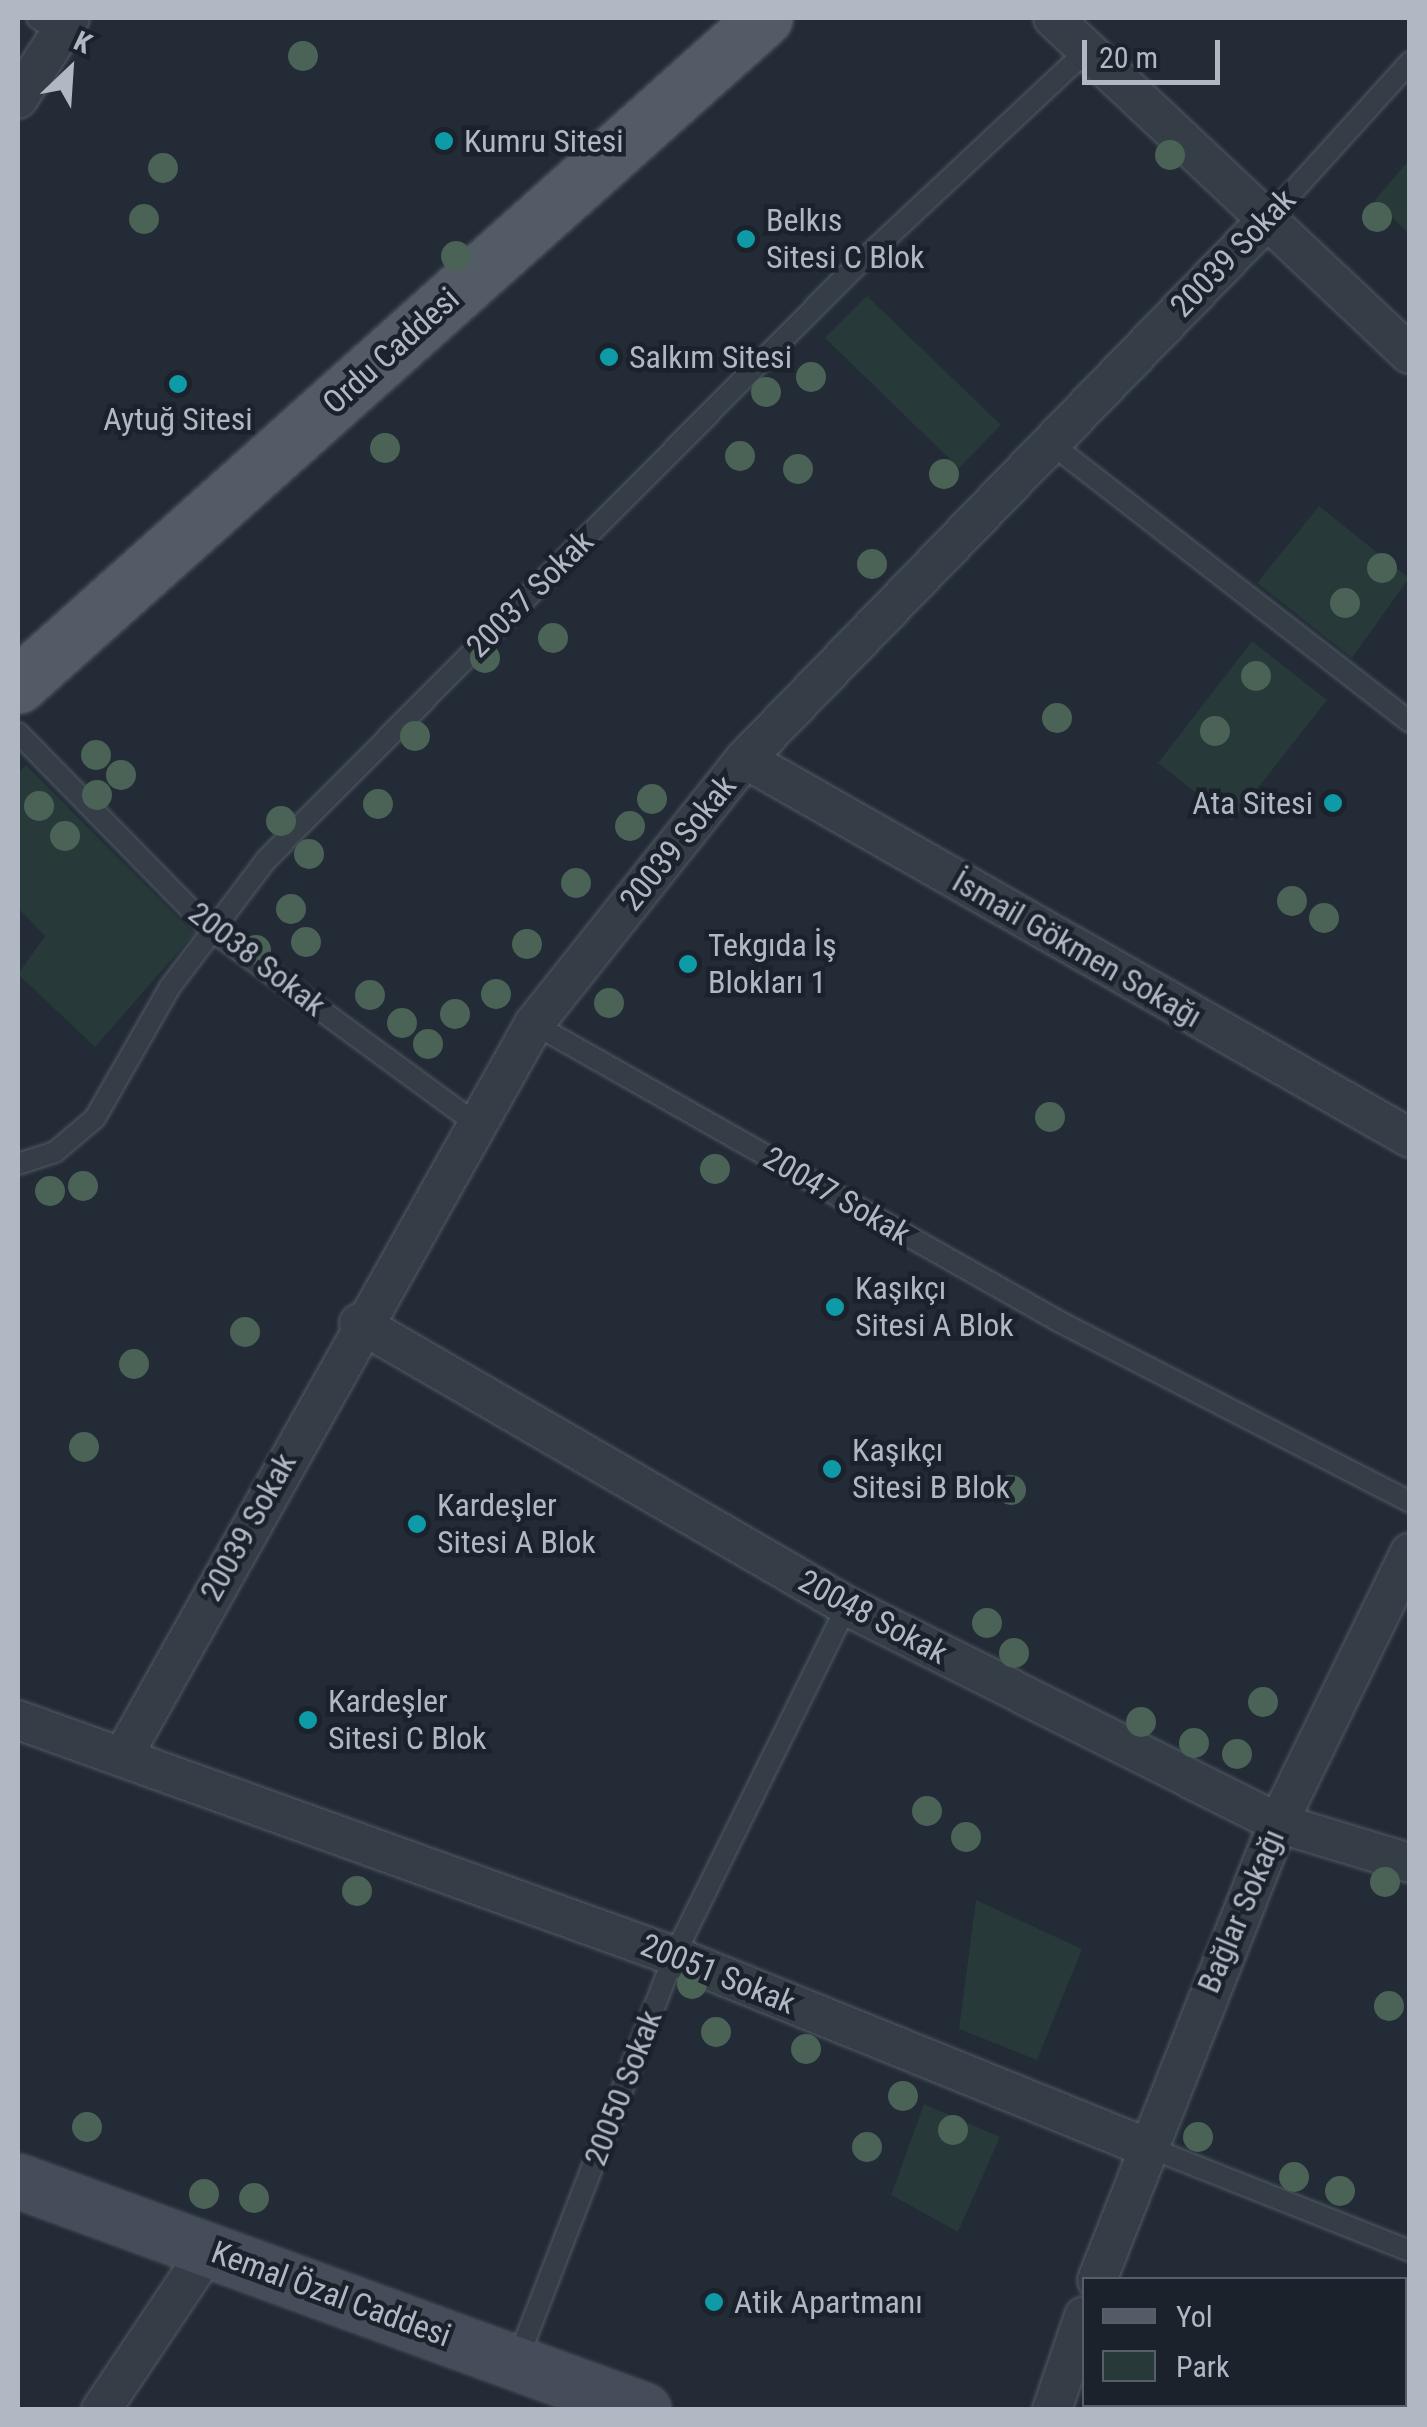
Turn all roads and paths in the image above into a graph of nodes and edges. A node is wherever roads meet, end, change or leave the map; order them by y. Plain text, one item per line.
1 (764, 18) edge
2 (1054, 18) edge
3 (55, 23) edge
4 (1086, 51) junction
5 (1410, 62) edge
6 (18, 99) edge
7 (1266, 221) junction
8 (1410, 354) edge
9 (1049, 442) junction
10 (20, 677) edge
11 (1410, 722) edge
12 (18, 733) edge
13 (745, 760) junction
14 (210, 929) junction
15 (534, 1024) junction
16 (472, 1122) junction
17 (1410, 1138) edge
18 (18, 1164) edge
19 (359, 1323) junction
20 (1410, 1502) edge
21 (1410, 1552) edge
22 (847, 1606) junction
23 (18, 1720) edge
24 (123, 1756) junction
25 (1278, 1824) junction
26 (1410, 1863) edge
27 (674, 1956) junction
28 (1143, 2146) junction
29 (18, 2181) edge
30 (208, 2250) junction
31 (1410, 2251) edge
32 (1098, 2277) edge
33 (1082, 2322) edge
34 (517, 2360) junction
35 (101, 2410) edge
36 (644, 2410) edge
37 (1052, 2410) edge

1 - 10 main road, Ordu Caddesi
2 - 4 street
3 - 6 street
4 - 7 street
4 - 14 lane, 20037 Sokak
5 - 7 lane, 20039 Sokak
7 - 8 street
7 - 9 street, 20039 Sokak
9 - 11 lane
9 - 13 street, 20039 Sokak
12 - 14 lane, 20038 Sokak
13 - 15 street, 20039 Sokak
13 - 17 street, İsmail Gökmen Sokağı
14 - 16 lane, 20038 Sokak
14 - 18 lane, 20037 Sokak
15 - 16 street, 20039 Sokak
15 - 20 lane, 20047 Sokak
16 - 19 street, 20039 Sokak
19 - 22 street, 20048 Sokak
19 - 24 street, 20039 Sokak
21 - 25 street, Bağlar Sokağı
22 - 25 street, 20048 Sokak
22 - 27 lane, 20050 Sokak
23 - 24 street, 20051 Sokak
24 - 27 street, 20051 Sokak
25 - 26 street, 20048 Sokak
25 - 28 street, Bağlar Sokağı
27 - 28 street, 20051 Sokak
27 - 34 lane, 20050 Sokak
28 - 31 lane, 20051 Sokak
28 - 32 street, Bağlar Sokağı
29 - 30 main road, Kemal Özal Caddesi
30 - 34 main road, Kemal Özal Caddesi
30 - 35 street
33 - 37 street
34 - 36 main road, Kemal Özal Caddesi

